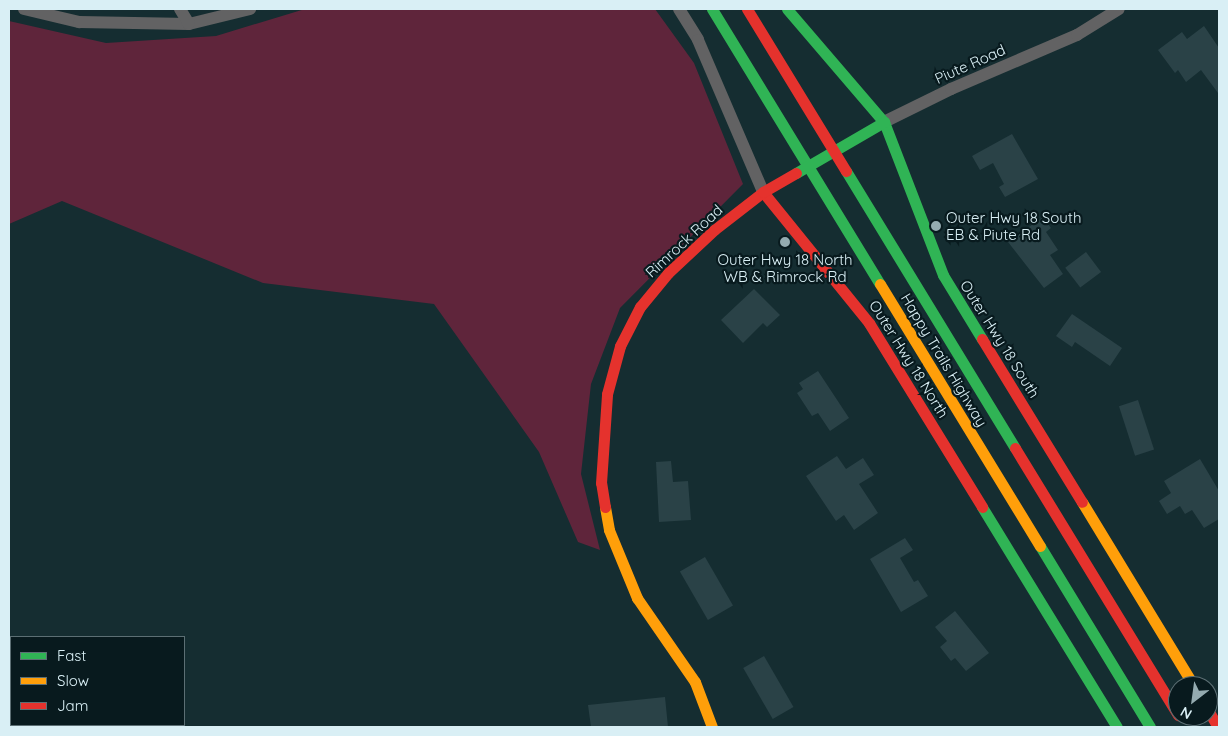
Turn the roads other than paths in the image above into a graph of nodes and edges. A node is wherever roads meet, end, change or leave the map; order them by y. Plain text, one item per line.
1 (24, 9) edge
2 (180, 9) edge
3 (250, 9) edge
4 (679, 9) edge
5 (712, 9) edge
6 (748, 9) edge
7 (787, 9) edge
8 (1119, 9) edge
9 (189, 24) junction
10 (884, 122) junction
11 (834, 151) junction
12 (808, 166) junction
13 (763, 192) junction
14 (1188, 676) edge
15 (1168, 700) edge
16 (712, 727) edge
17 (1117, 727) edge
18 (1150, 727) edge

1 - 9 street
2 - 9 street
3 - 9 street
4 - 13 street, Outer Hwy 18 North
5 - 12 street, Happy Trails Highway
6 - 11 street, Happy Trails Highway
7 - 10 street, Outer Hwy 18 South
8 - 10 street, Piute Road
10 - 11 street, Piute Road
10 - 14 street, Outer Hwy 18 South
11 - 12 street, Rimrock Road
11 - 15 street, Happy Trails Highway
12 - 13 street, Rimrock Road
12 - 18 street, Happy Trails Highway
13 - 16 street, Rimrock Road
13 - 17 street, Outer Hwy 18 North

